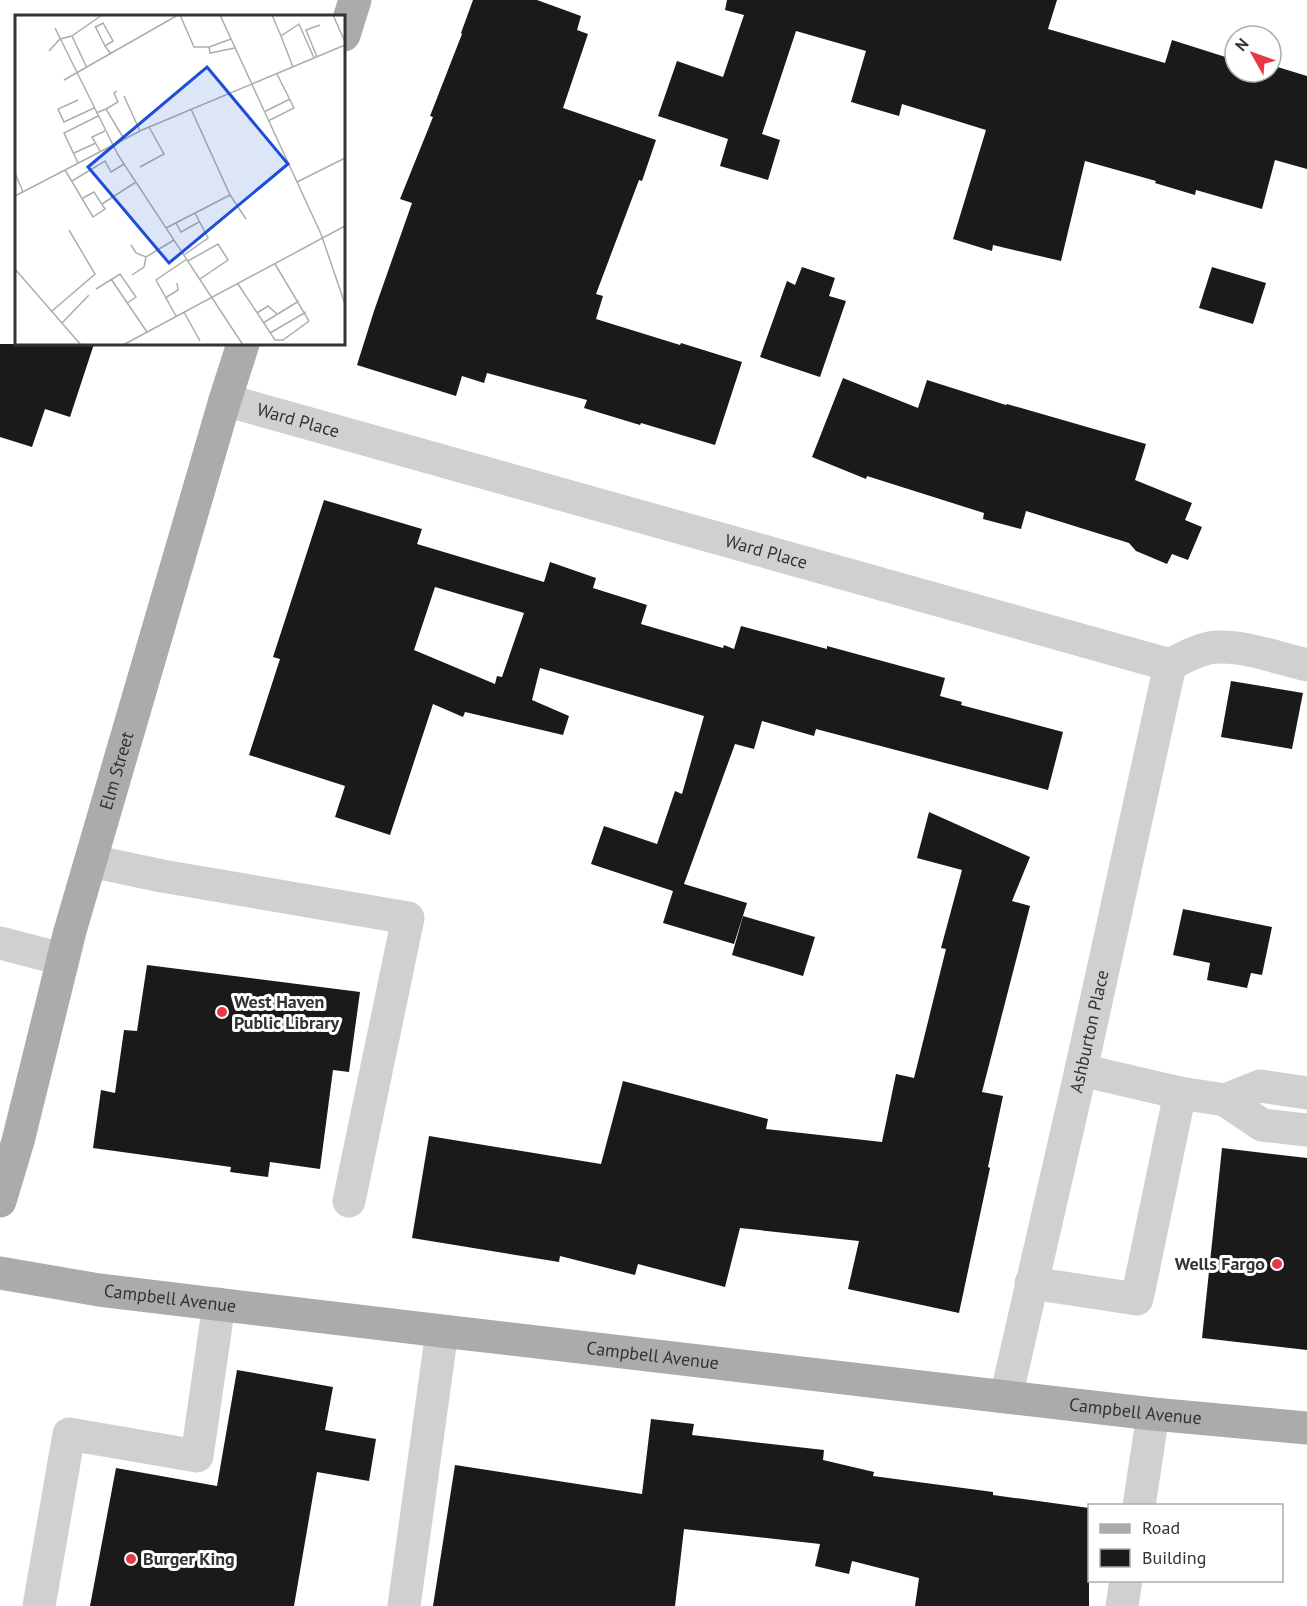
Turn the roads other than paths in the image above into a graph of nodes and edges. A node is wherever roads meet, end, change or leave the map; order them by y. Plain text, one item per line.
1 (355, 0) edge
2 (345, 32) edge
3 (243, 345) edge
4 (225, 400) junction
5 (1170, 665) junction
6 (1307, 665) edge
7 (91, 861) junction
8 (0, 943) edge
9 (62, 959) junction
10 (1081, 1070) junction
11 (1180, 1093) junction
12 (1307, 1093) edge
13 (1225, 1100) junction
14 (1307, 1130) edge
15 (9, 1140) edge
16 (0, 1201) edge
17 (349, 1201) dead end
18 (0, 1273) edge
19 (1031, 1283) junction
20 (219, 1304) junction
21 (442, 1331) junction
22 (1006, 1397) junction
23 (1153, 1414) junction
24 (1307, 1428) edge
25 (1138, 1504) edge
26 (1126, 1582) edge
27 (39, 1606) edge
28 (404, 1606) edge
29 (1122, 1606) edge

1 - 2 main road
3 - 4 main road, Elm Street
4 - 5 street, Ward Place
4 - 7 main road, Elm Street
5 - 6 street
5 - 10 street, Ashburton Place
7 - 9 main road, Elm Street
7 - 17 street
8 - 9 street
9 - 15 main road, Elm Street
10 - 11 street
10 - 19 street, Ashburton Place
11 - 13 street
11 - 19 street
12 - 13 street
13 - 14 street
15 - 16 main road, Elm Street
18 - 20 main road, Campbell Avenue
19 - 22 street, Ashburton Place
20 - 21 main road, Campbell Avenue
20 - 27 street
21 - 22 main road, Campbell Avenue
21 - 28 street
22 - 23 main road, Campbell Avenue
23 - 24 main road, Campbell Avenue
23 - 25 street
26 - 29 street

